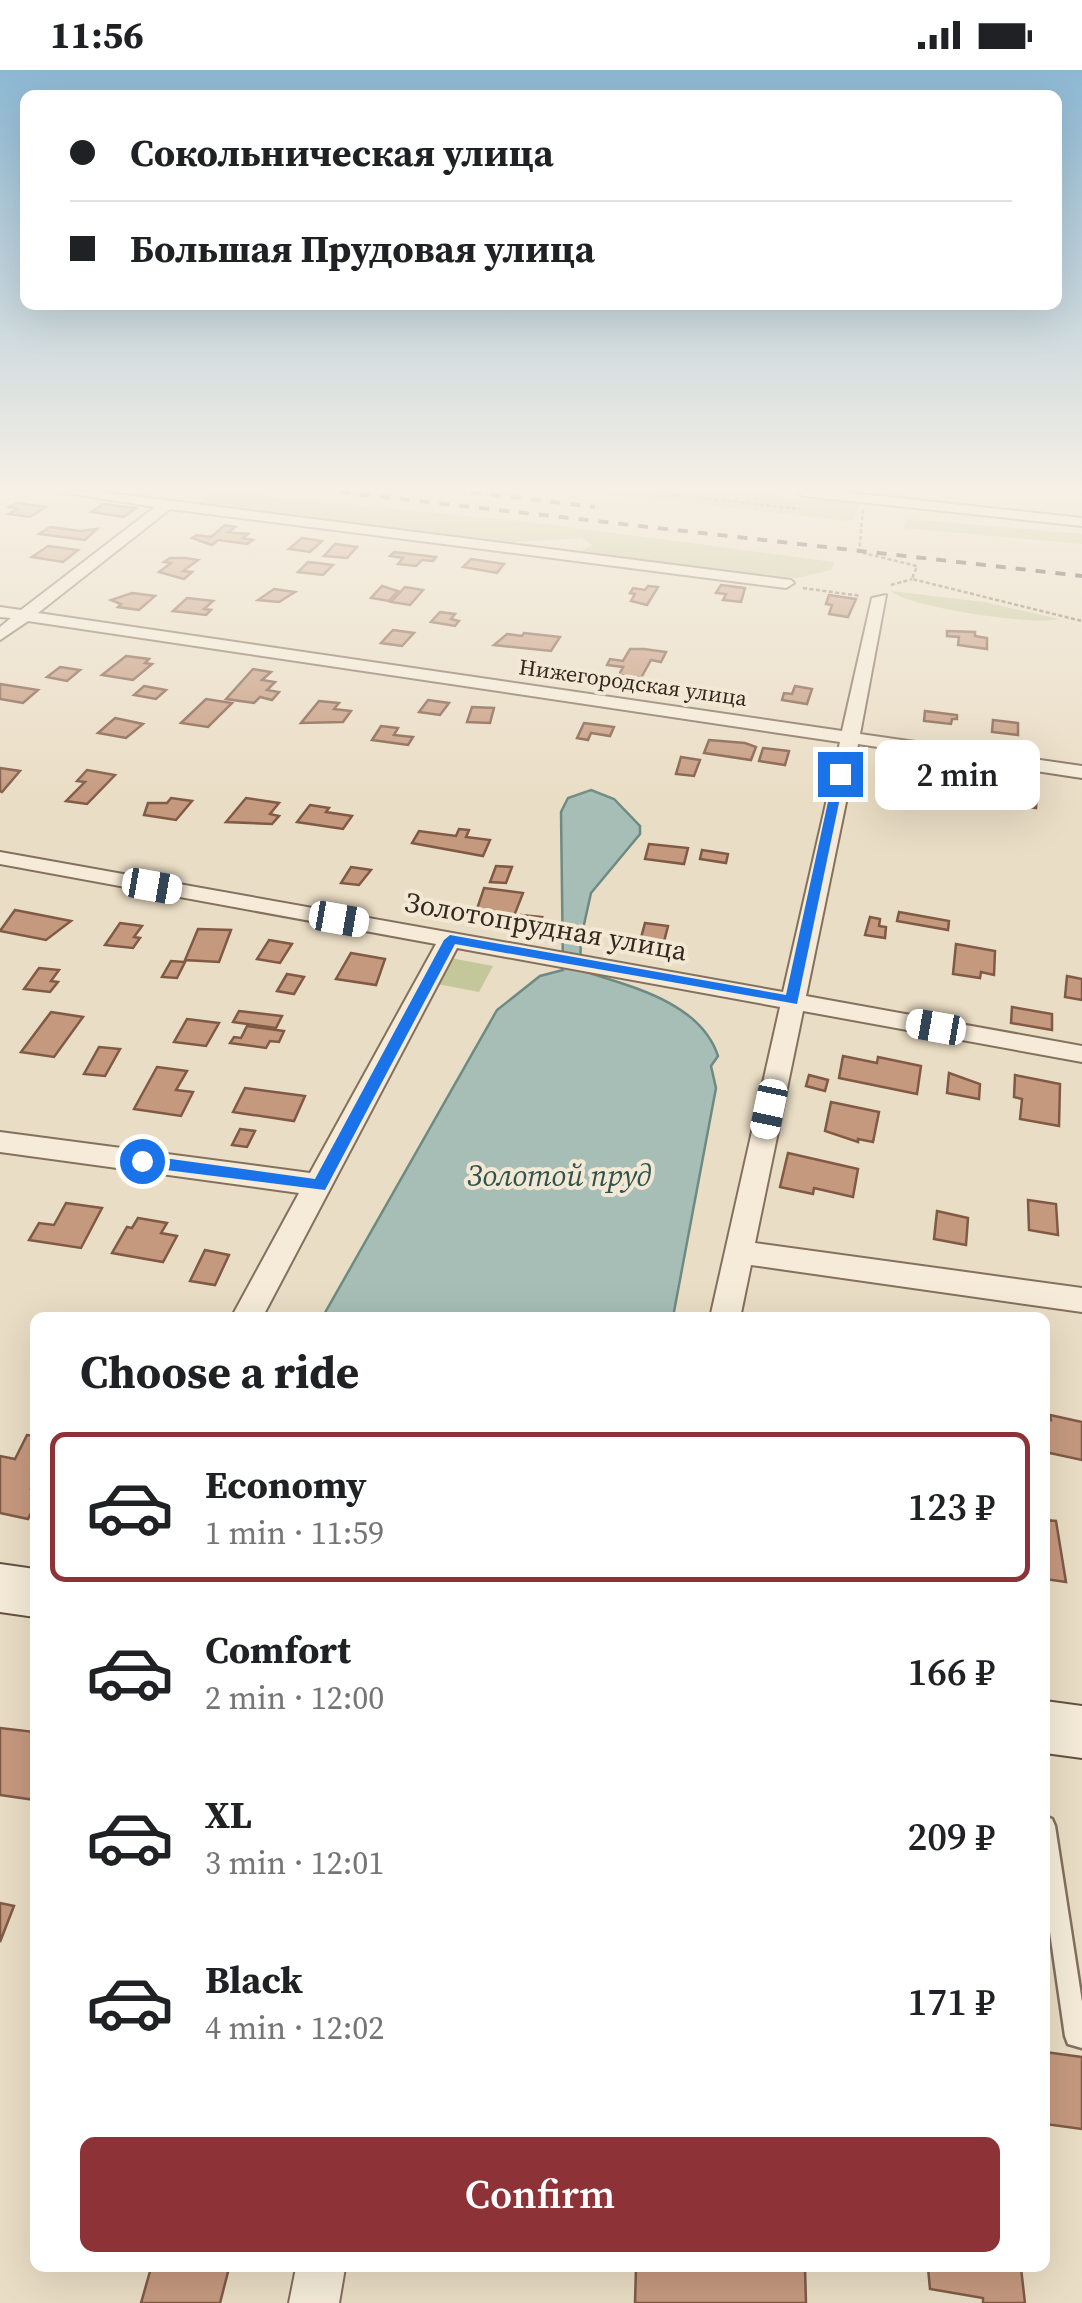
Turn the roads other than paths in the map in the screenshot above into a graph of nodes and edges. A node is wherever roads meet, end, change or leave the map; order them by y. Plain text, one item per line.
1 (50, 596) edge
2 (880, 598) road end
3 (0, 612) edge
4 (26, 615) junction
5 (0, 635) edge
6 (848, 736) junction
7 (1082, 772) edge
8 (0, 858) edge
9 (450, 940) junction
10 (792, 1001) junction
11 (1082, 1054) edge
12 (0, 1142) edge
13 (319, 1186) junction
14 (738, 1252) junction
15 (1082, 1300) edge
16 (249, 1312) edge
17 (726, 1312) edge
18 (0, 1588) edge
19 (30, 1592) edge
20 (1050, 1729) edge
21 (1082, 1732) edge
22 (1050, 1860) edge
23 (1082, 2037) edge
24 (319, 2272) edge
25 (314, 2303) edge

1 - 4 street
2 - 6 street
3 - 4 street, Нижегородская улица
4 - 5 street
4 - 6 street, Нижегородская улица
6 - 7 street, Нижегородская улица
6 - 10 street
8 - 9 street, Золотопрудная улица
9 - 10 street, Золотопрудная улица
9 - 13 street
10 - 11 street, Золотопрудная улица
10 - 14 street
12 - 13 street
13 - 16 street
14 - 15 street
14 - 17 street
18 - 19 main road
20 - 21 main road
22 - 23 lane
24 - 25 street

